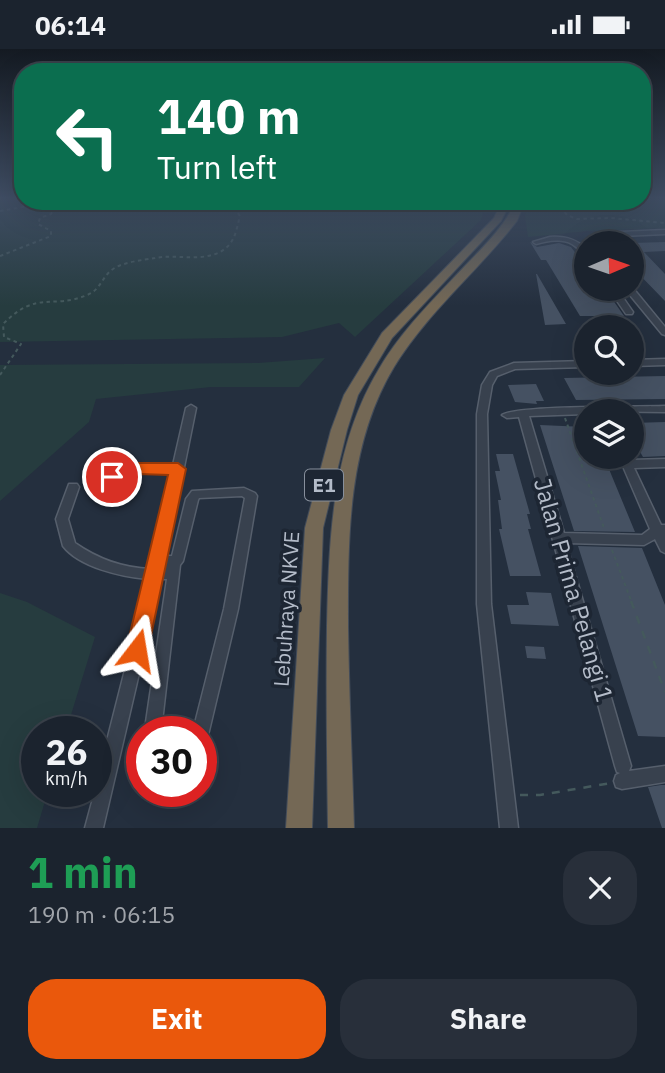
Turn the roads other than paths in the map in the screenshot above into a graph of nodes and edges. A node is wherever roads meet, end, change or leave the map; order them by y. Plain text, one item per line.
1 (484, 233) edge
2 (501, 233) edge
3 (644, 235) edge
4 (662, 235) edge
5 (574, 241) edge
6 (536, 242) dead end
7 (621, 301) edge
8 (640, 301) edge
9 (629, 312) dead end
10 (663, 327) edge
11 (665, 362) edge
12 (644, 363) edge
13 (574, 364) edge
14 (191, 408) dead end
15 (665, 409) edge
16 (644, 410) edge
17 (574, 411) edge
18 (507, 415) dead end
19 (524, 415) junction
20 (644, 462) edge
21 (665, 463) edge
22 (178, 469) junction
23 (629, 469) edge
24 (112, 477) dead end
25 (73, 487) dead end
26 (661, 530) edge
27 (559, 538) junction
28 (665, 548) edge
29 (175, 567) junction
30 (157, 568) junction
31 (155, 716) edge
32 (205, 716) edge
33 (665, 775) edge
34 (94, 828) edge
35 (299, 828) edge
36 (341, 828) edge
37 (509, 828) edge

1 - 35 highway, Lebuhraya NKVE / E1
2 - 36 highway, E1
3 - 4 street
5 - 6 street
7 - 9 street
8 - 10 street
11 - 12 street
13 - 37 street
14 - 22 street
15 - 16 street
17 - 19 street
18 - 19 street
19 - 27 street, Jalan Prima Pelangi 1
20 - 21 street
22 - 24 street
22 - 30 street
23 - 26 street
25 - 30 street
26 - 27 street
26 - 28 street
27 - 33 street, Jalan Prima Pelangi 1
29 - 30 street
29 - 31 street
29 - 32 street
30 - 34 street

